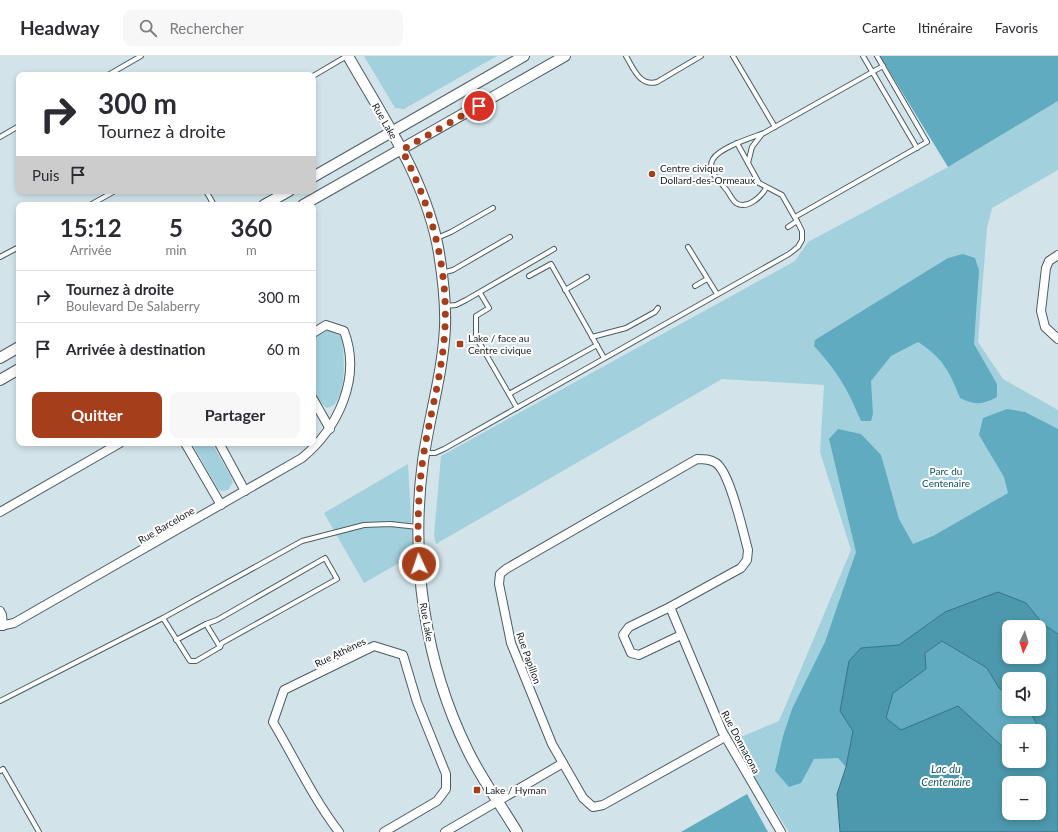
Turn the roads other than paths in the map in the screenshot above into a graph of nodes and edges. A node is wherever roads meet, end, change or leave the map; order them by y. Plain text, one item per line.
1 (141, 56) edge
2 (348, 56) edge
3 (524, 56) edge
4 (565, 56) edge
5 (626, 56) edge
6 (701, 56) edge
7 (733, 56) edge
8 (863, 56) edge
9 (877, 56) edge
10 (883, 66) junction
11 (113, 72) edge
12 (872, 72) junction
13 (316, 74) edge
14 (775, 127) junction
15 (16, 128) edge
16 (392, 132) junction
17 (762, 134) junction
18 (0, 136) edge
19 (737, 143) junction
20 (917, 148) junction
21 (402, 150) junction
22 (748, 164) junction
23 (316, 175) edge
24 (766, 188) junction
25 (110, 194) edge
26 (284, 194) edge
27 (95, 202) edge
28 (269, 202) edge
29 (308, 202) edge
30 (493, 208) dead end
31 (796, 219) junction
32 (788, 226) dead end
33 (510, 237) dead end
34 (436, 238) junction
35 (688, 246) dead end
36 (16, 248) edge
37 (554, 249) dead end
38 (1058, 255) edge
39 (0, 258) edge
40 (442, 273) junction
41 (529, 276) dead end
42 (587, 278) dead end
43 (707, 279) junction
44 (695, 286) dead end
45 (566, 290) junction
46 (480, 293) junction
47 (717, 294) junction
48 (445, 306) junction
49 (658, 308) dead end
50 (316, 331) edge
51 (592, 337) junction
52 (1058, 339) edge
53 (597, 345) junction
54 (16, 349) edge
55 (0, 358) edge
56 (604, 358) junction
57 (16, 371) edge
58 (0, 380) edge
59 (509, 394) junction
60 (316, 404) edge
61 (517, 408) junction
62 (330, 429) junction
63 (115, 446) edge
64 (188, 446) edge
65 (220, 446) edge
66 (316, 446) edge
67 (316, 446) edge
68 (424, 453) junction
69 (245, 491) junction
70 (221, 505) junction
71 (0, 512) edge
72 (418, 527) junction
73 (670, 607) junction
74 (0, 611) edge
75 (163, 618) junction
76 (206, 624) junction
77 (1, 626) edge
78 (681, 635) junction
79 (176, 640) junction
80 (220, 647) junction
81 (0, 701) edge
82 (725, 737) junction
83 (563, 763) junction
84 (0, 771) edge
85 (498, 802) junction
86 (387, 831) edge
87 (39, 832) edge
88 (339, 832) edge
89 (445, 832) edge
90 (517, 832) edge
91 (781, 832) edge

1 - 11 lane
2 - 13 lane
2 - 16 street, Rue Lake
3 - 16 street
4 - 21 street
5 - 6 lane
7 - 14 lane
8 - 12 lane
9 - 10 lane
10 - 12 lane
10 - 20 lane
12 - 14 lane
12 - 20 lane
14 - 17 lane
15 - 18 lane
16 - 21 street, Rue Lake
16 - 23 street
17 - 19 lane
17 - 22 lane
19 - 22 lane
19 - 24 lane
20 - 31 lane
21 - 29 street
21 - 34 street, Rue Lake
22 - 24 lane
24 - 31 lane
25 - 27 lane
26 - 28 street
30 - 34 lane
31 - 32 lane
31 - 47 lane
33 - 40 lane
34 - 40 street, Rue Lake
35 - 43 lane
36 - 39 lane
37 - 46 lane
38 - 52 street
40 - 48 street, Rue Lake
41 - 45 lane
42 - 45 lane
43 - 44 lane
43 - 47 lane
45 - 51 lane
46 - 48 lane
46 - 59 lane
47 - 56 lane
48 - 68 street, Rue Lake
49 - 51 lane
50 - 62 street, Rue Barcelone
51 - 53 lane
53 - 56 lane
53 - 59 lane
54 - 55 street
56 - 61 lane
57 - 58 street
59 - 61 lane
60 - 62 street
61 - 68 lane
62 - 67 street, Rue Barcelone
63 - 71 street
64 - 70 street
65 - 69 street
66 - 69 street, Rue Barcelone
68 - 72 street, Rue Lake
69 - 70 street, Rue Barcelone
70 - 77 street, Rue Barcelone
72 - 75 lane
72 - 85 street, Rue Lake
73 - 78 street, Rue Donnacona
73 - 78 street
73 - 83 street, Rue Papillon
74 - 77 street, Rue Barcelone
75 - 79 lane
75 - 81 lane
76 - 79 lane
76 - 80 lane
76 - 80 lane
78 - 82 street, Rue Donnacona
79 - 80 lane
82 - 83 street, Rue Papillon
82 - 91 street, Rue Donnacona
83 - 85 street
84 - 87 lane
85 - 89 street
85 - 90 street, Rue Lake
86 - 88 street, Rue Athènes

